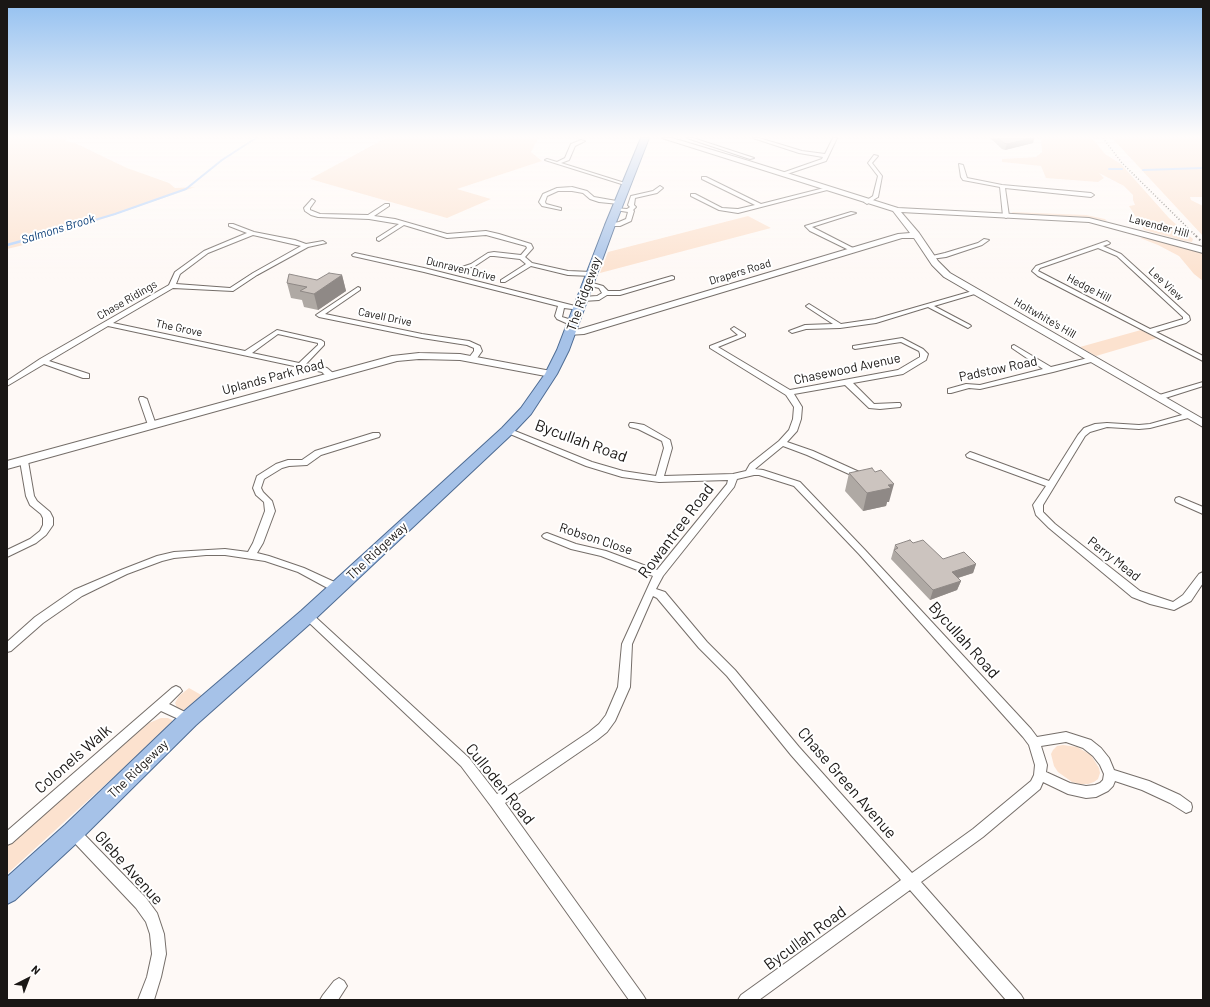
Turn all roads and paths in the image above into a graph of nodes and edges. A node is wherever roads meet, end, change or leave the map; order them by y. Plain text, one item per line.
1 (626, 185) edge
2 (718, 185) edge
3 (816, 185) edge
4 (878, 185) edge
5 (997, 185) edge
6 (1002, 186) junction
7 (660, 188) dead end
8 (828, 189) junction
9 (693, 195) dead end
10 (1091, 195) dead end
11 (312, 201) dead end
12 (867, 202) junction
13 (387, 205) dead end
14 (761, 206) junction
15 (622, 207) junction
16 (559, 209) dead end
17 (897, 210) junction
18 (853, 213) dead end
19 (1006, 216) junction
20 (369, 217) junction
21 (404, 223) junction
22 (231, 225) dead end
23 (252, 233) junction
24 (916, 235) junction
25 (379, 239) dead end
26 (986, 240) dead end
27 (323, 243) dead end
28 (1107, 243) dead end
29 (306, 246) junction
30 (1098, 246) junction
31 (853, 250) junction
32 (1203, 250) edge
33 (355, 255) dead end
34 (522, 257) junction
35 (931, 257) junction
36 (530, 264) junction
37 (462, 268) dead end
38 (672, 278) dead end
39 (590, 279) junction
40 (503, 281) dead end
41 (172, 286) junction
42 (358, 289) dead end
43 (976, 292) junction
44 (606, 293) junction
45 (562, 305) junction
46 (928, 305) junction
47 (808, 306) dead end
48 (577, 315) junction
49 (107, 324) junction
50 (840, 326) junction
51 (968, 326) dead end
52 (734, 329) dead end
53 (792, 331) dead end
54 (1151, 332) junction
55 (855, 347) dead end
56 (1014, 347) dead end
57 (247, 353) junction
58 (472, 359) junction
59 (1092, 359) junction
60 (1203, 359) edge
61 (43, 361) junction
62 (301, 365) junction
63 (1050, 370) junction
64 (551, 374) junction
65 (330, 375) junction
66 (86, 376) dead end
67 (11, 379) edge
68 (848, 383) junction
69 (7, 384) edge
70 (1203, 384) edge
71 (951, 392) dead end
72 (789, 393) junction
73 (1159, 398) junction
74 (143, 399) dead end
75 (897, 405) dead end
76 (1189, 415) junction
77 (1203, 424) edge
78 (152, 425) junction
79 (633, 425) dead end
80 (507, 431) junction
81 (376, 435) dead end
82 (782, 443) junction
83 (970, 455) dead end
84 (24, 461) junction
85 (7, 465) edge
86 (749, 473) junction
87 (733, 477) junction
88 (866, 478) edge
89 (660, 479) junction
90 (1050, 484) junction
91 (1179, 500) dead end
92 (1203, 511) edge
93 (547, 536) dead end
94 (7, 554) edge
95 (251, 555) junction
96 (659, 574) junction
97 (1203, 576) edge
98 (337, 588) junction
99 (650, 591) junction
100 (306, 616) junction
101 (7, 648) edge
102 (176, 691) dead end
103 (161, 705) junction
104 (189, 719) junction
105 (1034, 743) junction
106 (1110, 774) junction
107 (1040, 775) junction
108 (496, 802) junction
109 (1186, 807) dead end
110 (73, 832) junction
111 (7, 839) edge
112 (911, 881) junction
113 (7, 892) edge
114 (339, 986) dead end
115 (146, 1000) edge
116 (328, 1000) edge
117 (638, 1000) edge
118 (746, 1000) edge
119 (1016, 1000) edge

1 - 15 main road, The Ridgeway
2 - 14 street
3 - 8 street, Lavender Hill
4 - 12 street
5 - 6 street
6 - 10 street
6 - 19 street
7 - 15 street
8 - 12 street, Lavender Hill
8 - 14 street
9 - 14 street
11 - 20 street
12 - 17 street, Lavender Hill
13 - 20 street
15 - 16 street
15 - 39 main road, The Ridgeway
17 - 19 street, Lavender Hill
17 - 24 street, Holtwhite's Hill
18 - 31 street
19 - 32 street, Lavender Hill
20 - 21 street
21 - 25 street
21 - 34 street
22 - 23 street
23 - 29 street
23 - 41 street, Chase Ridings
24 - 31 street, Drapers Road
24 - 35 street, Holtwhite's Hill
26 - 35 street
27 - 29 street
28 - 30 street, Hedge Hill
29 - 41 street
30 - 54 street, Lee View
30 - 54 street, Hedge Hill
31 - 48 street, Drapers Road
33 - 45 street, Dunraven Drive
34 - 36 street
34 - 37 street
35 - 43 street, Holtwhite's Hill
36 - 39 street
36 - 40 street
38 - 44 street
39 - 44 street
39 - 48 main road, The Ridgeway
41 - 49 street, Chase Ridings
42 - 58 street, Cavell Drive
43 - 46 street
43 - 59 street, Holtwhite's Hill
44 - 48 street
45 - 48 street, Dunraven Drive
45 - 48 street
46 - 50 street
46 - 51 street
47 - 50 street
48 - 64 main road, The Ridgeway
49 - 57 street, The Grove
49 - 61 street, Chase Ridings
50 - 53 street
52 - 72 street
54 - 60 street, Hedge Hill
55 - 68 street, Chasewood Avenue
56 - 63 street, Padstow Road
57 - 62 street, The Grove
57 - 62 street
58 - 64 street, Uplands Park Road
58 - 65 street, Uplands Park Road
59 - 63 street, Padstow Road
59 - 73 street, Holtwhite's Hill
61 - 66 street
61 - 67 street, Chase Ridings
62 - 65 street, The Grove
63 - 71 street, Padstow Road
64 - 80 main road, The Ridgeway
65 - 78 street, Uplands Park Road
67 - 69 street, Chase Ridings
68 - 72 street, Chasewood Avenue
68 - 75 street
70 - 73 street
72 - 82 street
73 - 76 street, Holtwhite's Hill
74 - 78 street
76 - 77 street, Holtwhite's Hill
76 - 90 street, Perry Mead
78 - 84 street, Uplands Park Road
79 - 89 street
80 - 89 street, Bycullah Road
80 - 98 main road, The Ridgeway
81 - 95 street
82 - 86 street
82 - 88 street
83 - 90 street
84 - 85 street, Uplands Park Road
84 - 94 street
86 - 87 street, Bycullah Road
86 - 105 street, Bycullah Road
87 - 89 street, Bycullah Road
87 - 96 street, Rowantree Road
90 - 97 street, Perry Mead
91 - 92 street
93 - 96 street, Robson Close
95 - 98 street
95 - 101 street
96 - 99 street, Rowantree Road
98 - 100 main road, The Ridgeway
99 - 108 street, Rowantree Road
99 - 112 street, Chase Green Avenue
100 - 104 main road, The Ridgeway
100 - 108 street, Culloden Road
102 - 103 street, Colonels Walk
103 - 104 street
103 - 111 street, Colonels Walk
104 - 110 main road, The Ridgeway
105 - 106 street
105 - 107 street, Bycullah Road
106 - 107 street
106 - 109 street
107 - 112 street, Bycullah Road
108 - 117 street, Culloden Road
110 - 113 main road, The Ridgeway
110 - 115 street, Glebe Avenue
112 - 118 street, Bycullah Road
112 - 119 street, Chase Green Avenue
114 - 116 street

